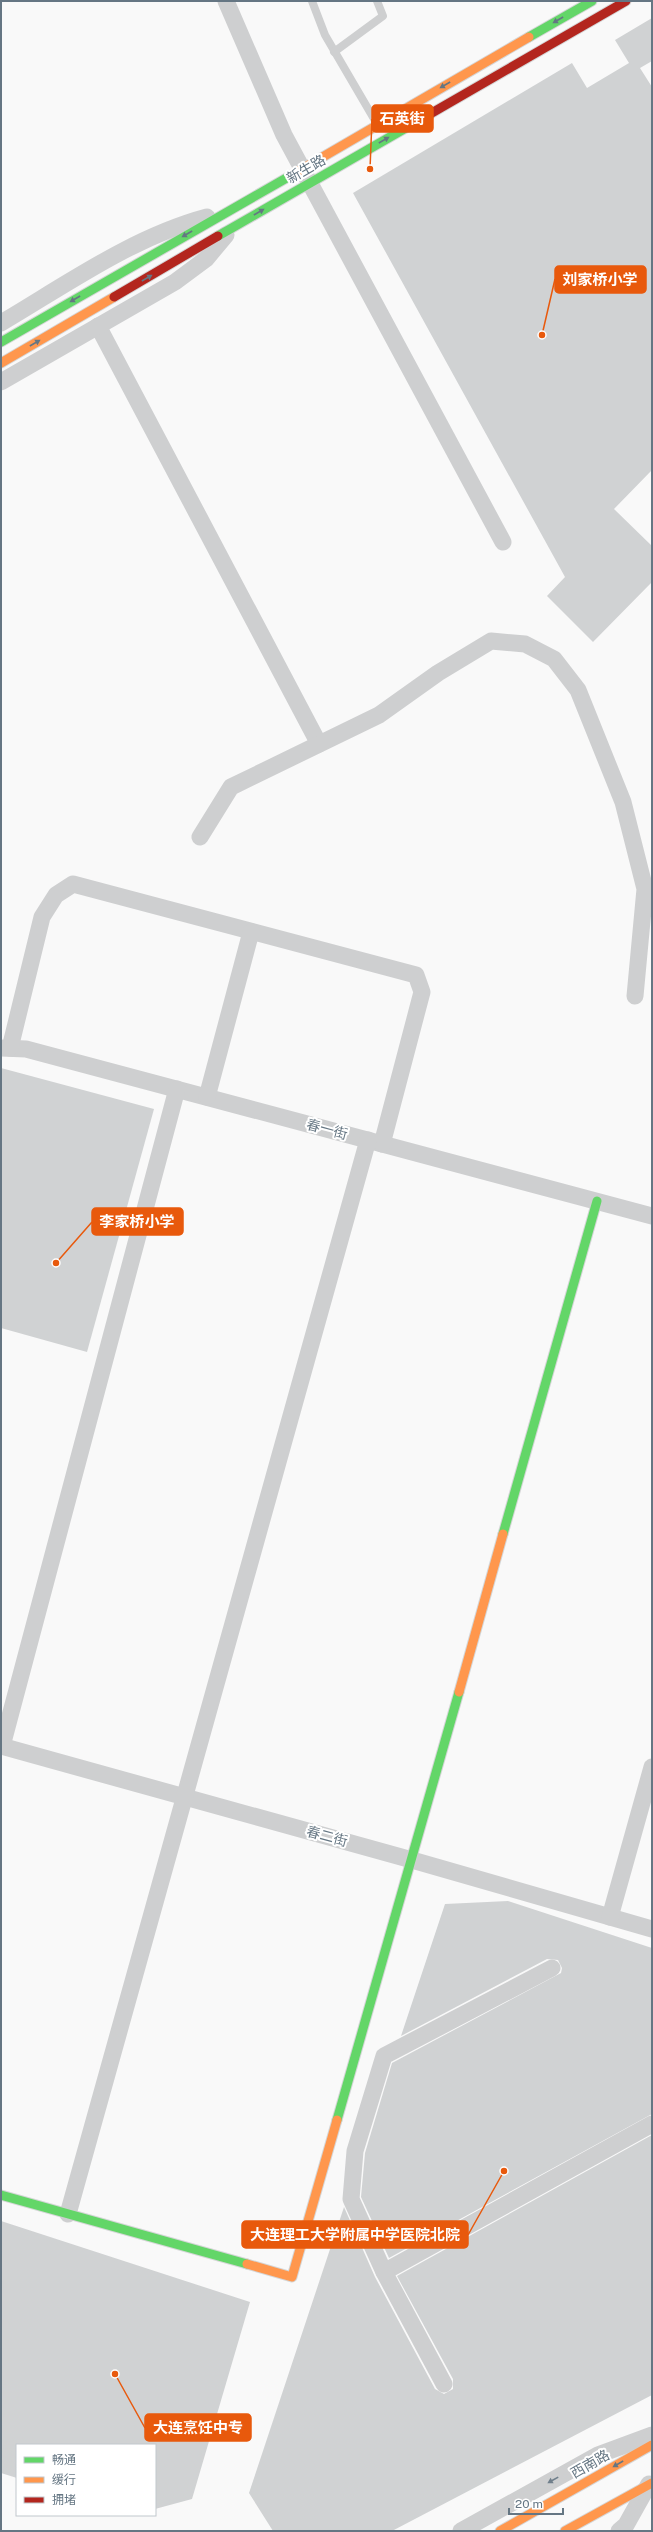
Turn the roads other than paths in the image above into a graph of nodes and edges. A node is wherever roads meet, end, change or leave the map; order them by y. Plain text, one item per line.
1 (226, 1) edge
2 (312, 1) edge
3 (377, 1) edge
4 (592, 1) edge
5 (626, 1) edge
6 (334, 52) junction
7 (377, 125) junction
8 (306, 175) junction
9 (225, 213) junction
10 (232, 228) junction
11 (1, 322) edge
12 (98, 326) junction
13 (1, 342) edge
14 (1, 363) edge
15 (1, 382) edge
16 (503, 542) dead end
17 (319, 744) junction
18 (200, 837) dead end
19 (251, 932) junction
20 (635, 996) dead end
21 (6, 1048) edge
22 (178, 1089) junction
23 (207, 1098) junction
24 (375, 1142) junction
25 (597, 1201) junction
26 (652, 1216) edge
27 (1, 1746) edge
28 (652, 1767) edge
29 (186, 1797) junction
30 (412, 1860) junction
31 (610, 1917) junction
32 (652, 1929) edge
33 (552, 1968) dead end
34 (652, 2124) edge
35 (1, 2195) edge
36 (68, 2214) junction
37 (384, 2272) junction
38 (444, 2384) dead end
39 (652, 2435) edge
40 (652, 2445) edge
41 (651, 2486) edge
42 (461, 2531) edge
43 (500, 2531) edge
44 (565, 2531) edge
45 (620, 2531) edge

1 - 8 street
2 - 6 lane
3 - 6 lane
4 -> 7 main road, 新生路
8 -> 5 main road, 新生路
6 - 7 lane
7 - 8 main road, 新生路
8 - 9 main road, 新生路
10 -> 8 main road, 新生路
8 - 16 street
9 - 11 street
9 -> 13 main road, 新生路
10 - 12 street
14 -> 10 main road, 新生路
12 - 15 street
12 - 17 street
17 - 18 street
17 - 20 street
19 - 21 street
19 - 23 street
19 - 24 street
21 - 22 street, 春一街
22 - 23 street, 春一街
22 - 27 street
23 - 24 street, 春一街
24 - 25 street, 春一街
24 - 29 street
25 - 26 street, 春一街
25 - 30 main road
27 - 29 street, 春二街
28 - 31 street
29 - 30 street, 春二街
29 - 36 street
30 - 31 street, 春二街
30 - 36 main road
31 - 32 street, 春二街
33 - 37 street
34 - 37 street
35 - 36 main road
37 - 38 street
39 -> 42 street
40 -> 43 main road, 西南路
41 - 44 main road
41 - 45 street

